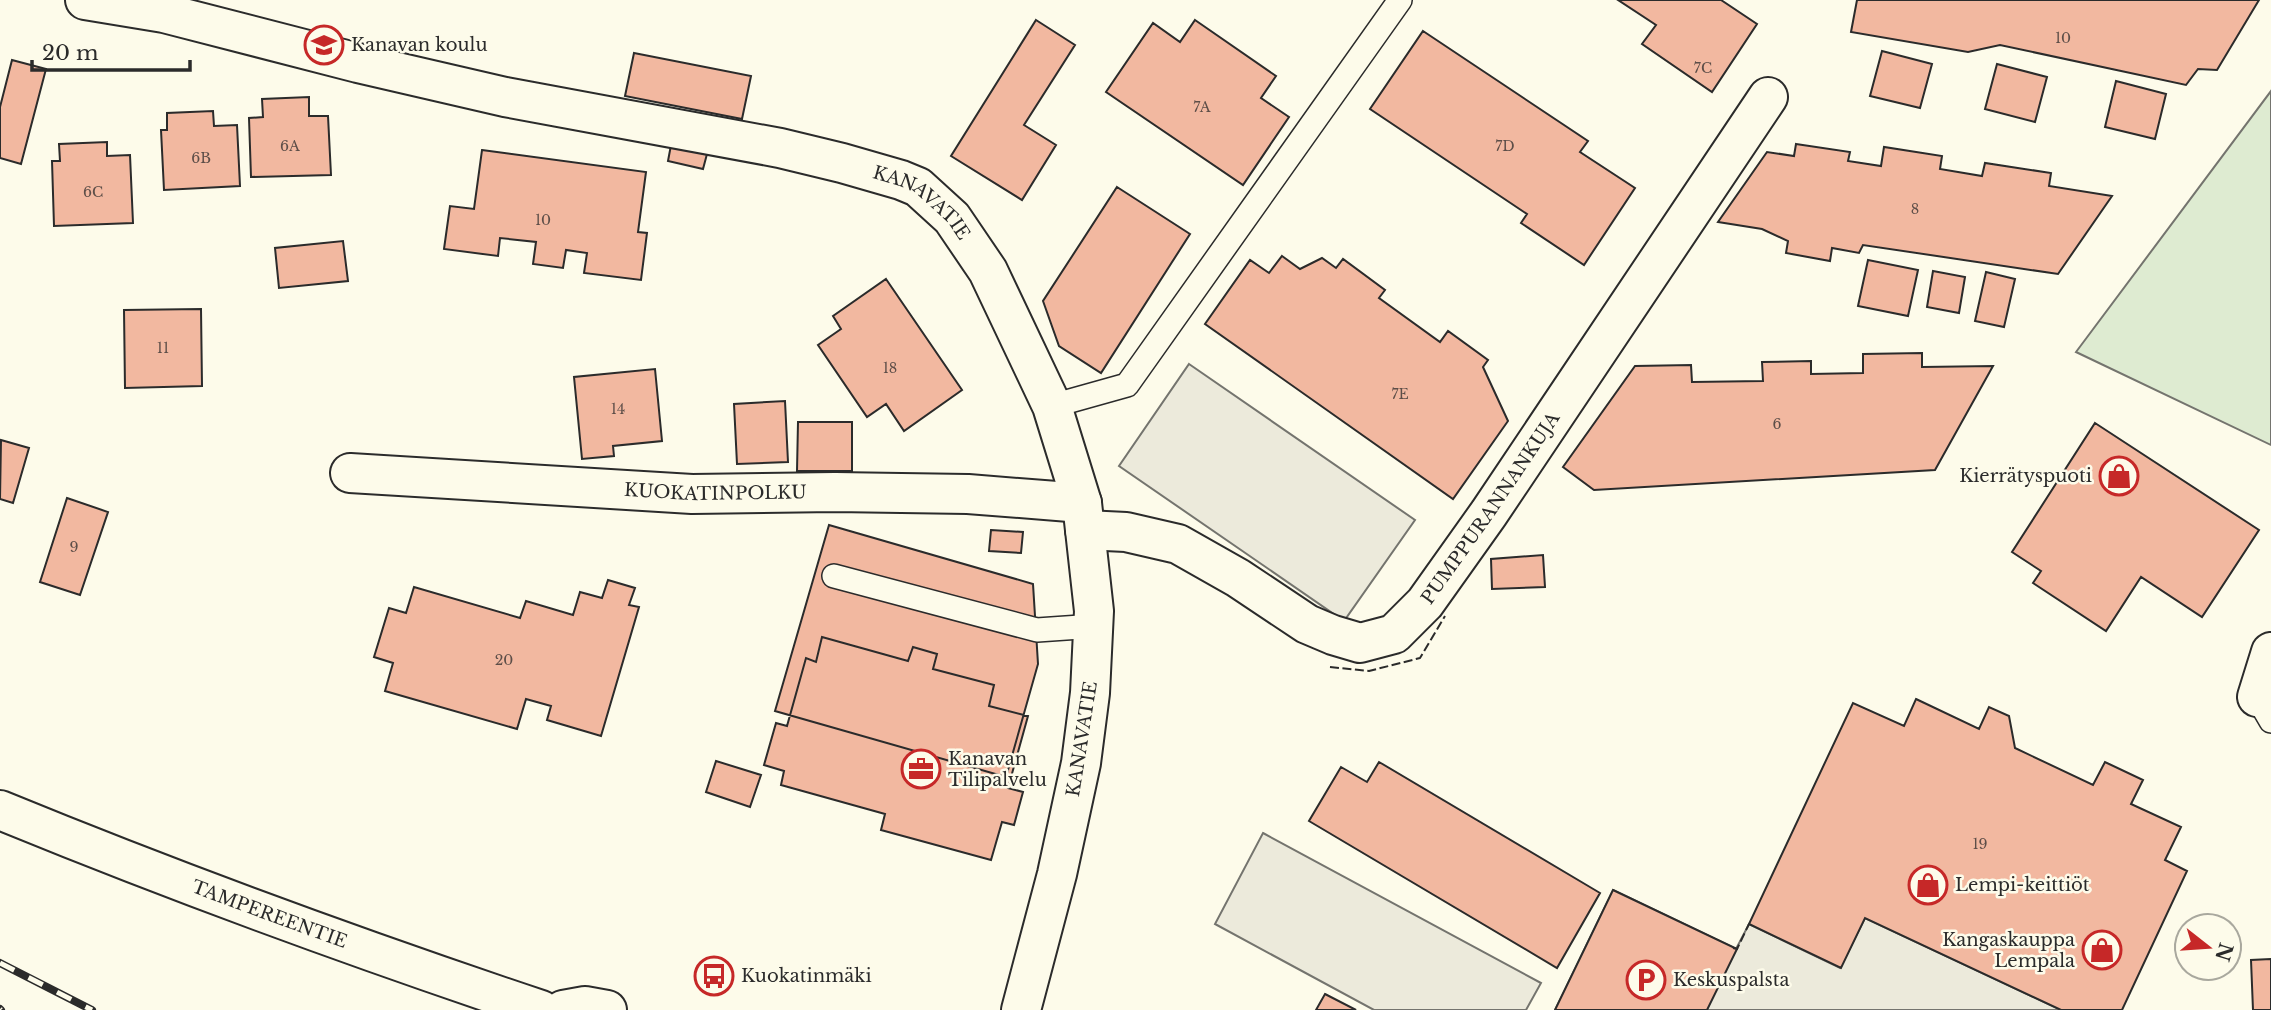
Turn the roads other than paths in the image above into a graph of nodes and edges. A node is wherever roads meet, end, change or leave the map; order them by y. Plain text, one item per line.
1 (85, 0) edge
2 (1400, 0) edge
3 (1768, 97) dead end
4 (1052, 406) junction
5 (350, 473) dead end
6 (1083, 517) junction
7 (834, 576) dead end
8 (1095, 626) junction
9 (2271, 652) edge
10 (2266, 707) edge
11 (0, 810) edge
12 (541, 1010) edge
13 (563, 1010) edge
14 (607, 1010) edge
15 (1021, 1010) edge

1 - 4 street, KANAVATIE
2 - 4 lane
3 - 6 street, PUMPPURANNANKUJA
4 - 6 street, KANAVATIE
5 - 6 street, KUOKATINPOLKU
6 - 8 street, KANAVATIE
7 - 8 lane
8 - 15 street, KANAVATIE
9 - 10 street
11 - 12 street, TAMPEREENTIE
13 - 14 street

